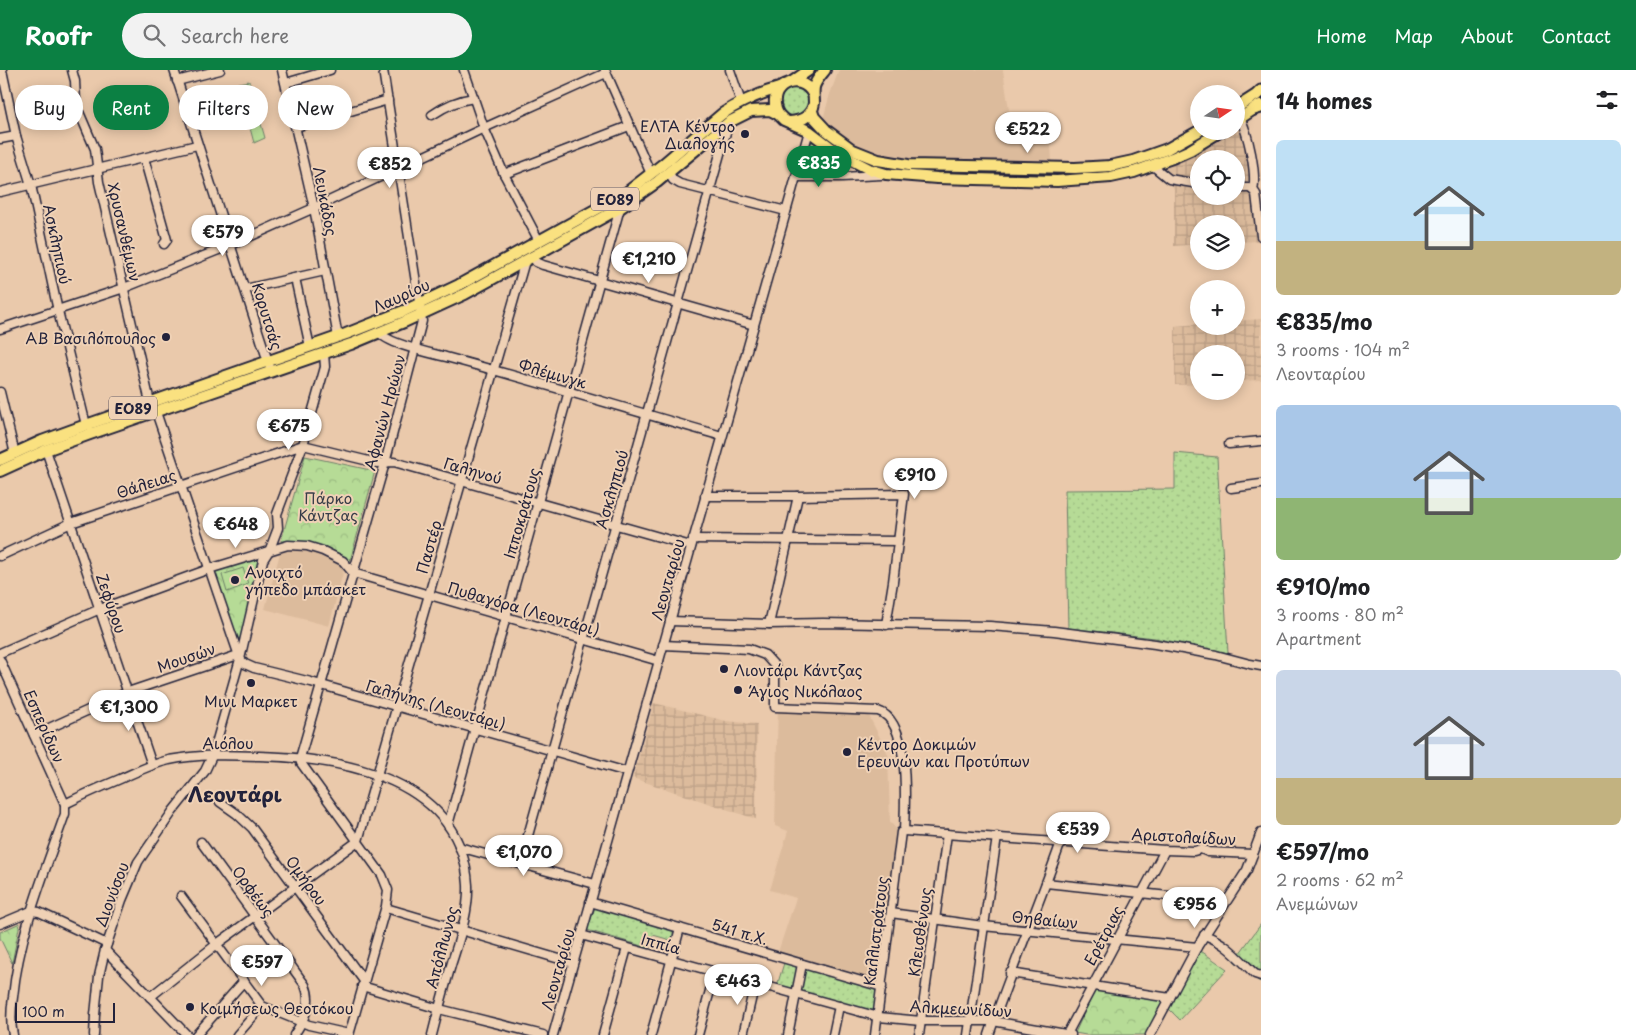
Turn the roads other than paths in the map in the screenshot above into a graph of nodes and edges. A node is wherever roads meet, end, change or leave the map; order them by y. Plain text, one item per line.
1 (2, 70) edge
2 (72, 70) edge
3 (174, 70) edge
4 (220, 70) edge
5 (282, 70) edge
6 (330, 70) edge
7 (383, 70) edge
8 (464, 70) edge
9 (730, 70) edge
10 (809, 70) edge
11 (825, 70) edge
12 (605, 72) edge
13 (177, 81) junction
14 (792, 82) junction
15 (286, 83) joint
16 (779, 88) junction
17 (813, 94) junction
18 (474, 98) junction
19 (388, 100) junction
20 (1259, 100) edge
21 (741, 102) junction
22 (1245, 105) edge
23 (352, 111) edge
24 (812, 111) junction
25 (1245, 113) edge
26 (778, 114) junction
27 (432, 115) dead end
28 (729, 122) junction
29 (789, 122) junction
30 (629, 126) junction
31 (484, 128) junction
32 (1245, 128) edge
33 (297, 130) edge
34 (809, 131) junction
35 (16, 136) junction
36 (1190, 136) edge
37 (0, 140) edge
38 (1206, 140) edge
39 (198, 145) junction
40 (853, 150) junction
41 (144, 158) junction
42 (854, 163) junction
43 (1153, 166) junction
44 (98, 169) junction
45 (398, 169) junction
46 (669, 173) junction
47 (504, 174) junction
48 (651, 174) junction
49 (886, 174) junction
50 (796, 177) junction
51 (842, 177) junction
52 (1190, 182) edge
53 (30, 185) junction
54 (1245, 188) edge
55 (1253, 190) junction
56 (709, 191) junction
57 (0, 192) edge
58 (314, 208) junction
59 (620, 208) junction
60 (786, 211) junction
61 (1261, 236) edge
62 (539, 241) junction
63 (164, 244) dead end
64 (231, 245) junction
65 (529, 259) junction
66 (325, 271) junction
67 (295, 278) junction
68 (600, 282) junction
69 (124, 288) junction
70 (245, 290) junction
71 (678, 303) junction
72 (420, 309) junction
73 (58, 311) junction
74 (754, 325) junction
75 (0, 329) edge
76 (379, 332) junction
77 (338, 337) junction
78 (310, 347) junction
79 (415, 349) junction
80 (324, 353) junction
81 (269, 366) junction
82 (494, 370) junction
83 (0, 392) edge
84 (569, 392) junction
85 (153, 407) junction
86 (647, 414) junction
87 (86, 424) junction
88 (722, 436) junction
89 (1261, 441) edge
90 (304, 444) junction
91 (1229, 444) dead end
92 (46, 450) junction
93 (14, 454) junction
94 (0, 460) edge
95 (385, 463) junction
96 (0, 471) edge
97 (462, 482) junction
98 (1261, 484) edge
99 (181, 486) junction
100 (1231, 488) dead end
101 (705, 496) junction
102 (798, 496) junction
103 (538, 503) junction
104 (70, 523) junction
105 (615, 526) junction
106 (787, 539) junction
107 (898, 541) junction
108 (692, 542) junction
109 (270, 550) junction
110 (0, 556) edge
111 (209, 570) junction
112 (353, 573) junction
113 (429, 595) junction
114 (100, 609) junction
115 (506, 617) junction
116 (670, 621) junction
117 (769, 624) junction
118 (886, 625) junction
119 (584, 639) junction
120 (663, 645) junction
121 (0, 653) edge
122 (239, 657) junction
123 (0, 660) edge
124 (659, 661) junction
125 (1261, 666) edge
126 (320, 685) junction
127 (128, 692) junction
128 (397, 707) junction
129 (475, 729) junction
130 (34, 735) junction
131 (552, 751) junction
132 (213, 754) junction
133 (300, 758) junction
134 (152, 765) junction
135 (627, 772) junction
136 (378, 774) junction
137 (220, 802) dead end
138 (65, 804) junction
139 (448, 825) junction
140 (904, 831) junction
141 (1261, 833) edge
142 (947, 834) junction
143 (997, 837) junction
144 (358, 841) junction
145 (201, 842) dead end
146 (1061, 842) junction
147 (459, 847) junction
148 (1165, 850) junction
149 (1253, 854) junction
150 (520, 864) junction
151 (1046, 883) junction
152 (596, 884) junction
153 (296, 888) junction
154 (1141, 893) junction
155 (181, 896) dead end
156 (590, 902) junction
157 (1225, 902) junction
158 (386, 908) junction
159 (31, 911) junction
160 (891, 913) junction
161 (256, 916) junction
162 (936, 920) junction
163 (0, 924) edge
164 (983, 926) junction
165 (680, 928) junction
166 (462, 930) junction
167 (1026, 930) junction
168 (581, 935) junction
169 (1204, 935) junction
170 (1116, 940) junction
171 (217, 944) junction
172 (106, 947) junction
173 (1197, 947) junction
174 (627, 948) junction
175 (671, 960) junction
176 (573, 963) junction
177 (802, 964) junction
178 (715, 972) junction
179 (1010, 974) junction
180 (1261, 976) edge
181 (244, 981) junction
182 (756, 983) junction
183 (363, 984) junction
184 (1092, 986) junction
185 (882, 987) junction
186 (797, 994) junction
187 (150, 997) junction
188 (1170, 998) junction
189 (262, 1006) junction
190 (839, 1006) junction
191 (439, 1008) junction
192 (879, 1017) junction
193 (970, 1020) junction
194 (921, 1021) junction
195 (994, 1021) junction
196 (302, 1022) junction
197 (1039, 1032) edge
198 (13, 1035) edge
199 (94, 1035) edge
200 (187, 1035) edge
201 (196, 1035) edge
202 (236, 1035) edge
203 (294, 1035) edge
204 (349, 1035) edge
205 (432, 1035) edge
206 (543, 1035) edge
207 (553, 1035) edge
208 (603, 1035) edge
209 (651, 1035) edge
210 (698, 1035) edge
211 (743, 1035) edge
212 (788, 1035) edge
213 (834, 1035) edge
214 (875, 1035) edge
215 (919, 1035) edge
216 (968, 1035) edge
217 (989, 1035) edge
218 (1069, 1035) edge
219 (1150, 1035) edge

1 - 35 street, Ασκληπιού
2 - 44 street, Χρυσανθέμων
3 - 13 street, Κορυτσάς
4 - 13 street
5 - 15 street, Λευκάδος
6 - 15 street
7 - 19 street, Αφανών Ηρώων
8 - 18 street
9 - 21 street
10 - 14 main road, Λαυρίου / ΕΟ89
11 - 17 main road
12 - 30 street
12 - 31 street
13 - 39 street, Κορυτσάς
14 - 16 main road, Λαυρίου / ΕΟ89
14 - 17 main road
16 - 21 main road, Λαυρίου / ΕΟ89
16 - 26 main road
17 - 24 main road
18 - 27 street
18 - 31 street
19 - 23 street
19 - 45 street, Αφανών Ηρώων
20 - 22 main road
20 - 25 main road
21 - 48 main road, Λαυρίου / ΕΟ89
24 - 29 main road
24 - 40 main road
26 - 28 main road, Λαυρίου / ΕΟ89
26 - 29 main road, Λαυρίου / ΕΟ89
28 - 46 main road, Λαυρίου / ΕΟ89
28 - 56 street, Ασκληπιού
29 - 34 main road, Λαυρίου
30 - 47 street
30 - 48 street
31 - 45 street
31 - 47 street
32 - 55 street
33 - 58 street, Λευκάδος
34 - 42 main road, Λαυρίου
34 - 50 street, Λεονταρίου
35 - 37 street
35 - 53 street, Ασκληπιού
36 - 40 main road
38 - 43 main road, Λαυρίου
39 - 41 street
39 - 64 street, Κορυτσάς
40 - 42 street
41 - 44 street
41 - 63 street
42 - 49 main road, Λαυρίου
42 - 51 street
43 - 49 main road, Λαυρίου
43 - 52 street
44 - 53 street
44 - 69 street, Χρυσανθέμων
45 - 58 street
45 - 72 street, Αφανών Ηρώων
46 - 56 street
46 - 59 main road, Λαυρίου / ΕΟ89
47 - 62 street
48 - 62 main road, Λαυρίου / ΕΟ89
49 - 51 street
50 - 51 street
50 - 60 street, Λεονταρίου
53 - 57 street
53 - 73 street, Ασκληπιού
54 - 55 street
55 - 61 street
56 - 60 street
56 - 71 street, Ασκληπιού
58 - 64 street
58 - 66 street, Λευκάδος
59 - 65 main road, Λαυρίου / ΕΟ89
59 - 68 street, Ιπποκράτους
60 - 74 street, Λεονταρίου
62 - 72 main road, Λαυρίου / ΕΟ89
64 - 69 street
64 - 70 street, Κορυτσάς
65 - 68 street
65 - 72 main road, Λαυρίου / ΕΟ89
65 - 82 street, Παστέρ
66 - 67 street
66 - 77 street, Λευκάδος
67 - 70 street
67 - 78 street
68 - 71 street
68 - 84 street, Ιπποκράτους
69 - 73 street
69 - 85 street, Χρυσανθέμων
70 - 81 street, Κορυτσάς
71 - 74 street
71 - 86 street, Ασκληπιού
72 - 76 main road, Λαυρίου / ΕΟ89
72 - 77 main road, Λαυρίου / ΕΟ89
72 - 79 street, Αφανών Ηρώων
73 - 75 street
73 - 87 street, Ασκληπιού
74 - 88 street, Λεονταρίου
76 - 79 street, Φλέμινγκ
76 - 80 main road, Λαυρίου / ΕΟ89
77 - 78 main road, Λαυρίου / ΕΟ89
78 - 81 main road, Λαυρίου / ΕΟ89
79 - 82 street, Φλέμινγκ
79 - 95 street, Αφανών Ηρώων
80 - 81 main road, Λαυρίου / ΕΟ89
80 - 90 street, Διονύσου
81 - 85 main road, Λαυρίου / ΕΟ89
82 - 84 street, Φλέμινγκ
82 - 97 street, Παστέρ
83 - 93 street
84 - 86 street, Φλέμινγκ
84 - 103 street, Ιπποκράτους
85 - 87 main road, Λαυρίου / ΕΟ89
85 - 92 main road, Λαυρίου / ΕΟ89
85 - 99 street, Χρυσανθέμων
86 - 88 street, Φλέμινγκ
86 - 105 street, Ασκληπιού
87 - 93 main road, Λαυρίου / ΕΟ89
88 - 101 street, Λεονταρίου
89 - 91 street
90 - 95 street, Γαληνού
90 - 99 street, Θάλειας
90 - 109 street, Διονύσου
92 - 96 main road, Λαυρίου / ΕΟ89
92 - 104 street, Ζεφύρου
93 - 94 main road, Λαυρίου / ΕΟ89
95 - 97 street, Γαληνού
95 - 112 street, Αφανών Ηρώων
97 - 103 street, Γαληνού
97 - 113 street, Παστέρ
98 - 100 street
99 - 104 street, Θάλειας
99 - 111 street, Χρυσανθέμων
101 - 102 street
101 - 108 street, Λεονταρίου
102 - 106 street
102 - 107 street
103 - 105 street, Γαληνού
103 - 115 street, Ιπποκράτους
104 - 110 street, Θάλειας
104 - 114 street, Ζεφύρου
105 - 108 street, Γαληνού
105 - 119 street, Ασκληπιού
106 - 107 street, Γαληνού
106 - 108 street, Γαληνού
106 - 117 street
107 - 118 street
108 - 116 street, Λεονταρίου
109 - 111 street
109 - 112 street
109 - 122 street, Διονύσου
111 - 114 street
111 - 122 street, Χρυσανθέμων
112 - 113 street, Πυθαγόρα (Λεοντάρι)
112 - 126 street, Αφανών Ηρώων
113 - 115 street, Πυθαγόρα (Λεοντάρι)
113 - 128 street, Παστέρ
114 - 121 street
114 - 127 street, Ζεφύρου
115 - 119 street, Πυθαγόρα (Λεοντάρι)
115 - 129 street, Ιπποκράτους
116 - 117 street
116 - 120 street, Λεονταρίου
117 - 118 street
118 - 125 street
119 - 124 street, Πυθαγόρα (Λεοντάρι)
119 - 131 street, Ασκληπιού
120 - 124 street, Λεονταρίου
120 - 140 street, Καλλιστράτους
122 - 126 street, Γαλήνης (Λεοντάρι)
122 - 127 street, Μουσών
122 - 132 street, Διονύσου
123 - 130 street, Εσπερίδων
124 - 135 street, Λεονταρίου
126 - 128 street, Γαλήνης (Λεοντάρι)
126 - 133 street, Αφανών Ηρώων
127 - 130 street, Μουσών
127 - 134 street, Ζεφύρου
128 - 129 street, Γαλήνης (Λεοντάρι)
128 - 136 street, Παστέρ
129 - 131 street, Γαλήνης (Λεοντάρι)
129 - 139 street, Ιπποκράτους
130 - 138 street, Εσπερίδων
131 - 135 street, Γαλήνης (Λεοντάρι)
131 - 150 street, Ασκληπιού
132 - 133 street, Αιόλου
132 - 134 street, Αιόλου
132 - 172 street, Διονύσου
133 - 136 street, Απόλλωνος
133 - 144 street
134 - 138 street, Αιόλου
135 - 152 street, Λεονταρίου
136 - 139 street, Απόλλωνος
136 - 144 street, Παστέρ
137 - 153 street, Ομήρου
138 - 159 street
139 - 147 street, Απόλλωνος
140 - 142 street, Αριστολαίδων
140 - 160 street, Καλλιστράτους
141 - 149 street
142 - 143 street, Αριστολαίδων
142 - 162 street, Κλεισθένους
143 - 146 street, Αριστολαίδων
143 - 164 street
144 - 153 street
144 - 158 street
145 - 161 street, Ορφέως
146 - 148 street, Αριστολαίδων
146 - 151 street
147 - 150 street
147 - 166 street, Απόλλωνος
148 - 149 street, Αριστολαίδων
148 - 154 street, Ερέτριας
149 - 157 street
150 - 152 street
151 - 154 street
151 - 167 street
152 - 156 street, Λεονταρίου
153 - 161 street
153 - 183 street, Ομήρου
154 - 157 street
154 - 170 street, Ερέτριας
155 - 171 street
156 - 165 street, 541 π.Χ.
156 - 168 street, Λεονταρίου
157 - 169 street
158 - 166 street
158 - 183 street
159 - 163 street
159 - 172 street
159 - 198 street
160 - 162 street, Θηβαίων
160 - 185 street, Καλλιστράτους
161 - 171 street
161 - 196 street, Ορφέως
162 - 164 street, Θηβαίων
162 - 194 street, Κλεισθένους
164 - 167 street, Θηβαίων
164 - 193 street
165 - 175 street
165 - 177 street, 541 π.Χ.
166 - 176 street
166 - 191 street, Απόλλωνος
167 - 170 street, Θηβαίων
167 - 179 street
168 - 174 street, Ιππία
168 - 176 street, Λεονταρίου
169 - 173 street
169 - 180 street
170 - 173 street, Θηβαίων
170 - 184 street, Ερέτριας
171 - 181 street
171 - 187 street
172 - 187 street
172 - 199 street, Διονύσου
173 - 188 street
174 - 175 street, Ιππία
174 - 208 street
175 - 178 street, Ιππία
175 - 209 street
176 - 207 street, Λεονταρίου
177 - 185 street, 541 π.Χ.
177 - 186 street
178 - 182 street, Ιππία
178 - 210 street
179 - 184 street
179 - 195 street
181 - 189 street
181 - 201 street
182 - 186 street, Ιππία
182 - 211 street
183 - 191 street
183 - 204 street
184 - 188 street
184 - 218 street, Ερέτριας
185 - 192 street, Καλλιστράτους
186 - 190 street, Ιππία
186 - 212 street
187 - 200 street
188 - 219 street
189 - 196 street
189 - 202 street
190 - 192 street, Ιππία
190 - 213 street
191 - 205 street, Απόλλωνος
191 - 206 street
192 - 194 street, Αλκμεωνίδων
192 - 214 street, Καλλιστράτους
193 - 194 street, Αλκμεωνίδων
193 - 195 street, Αλκμεωνίδων
193 - 216 street
194 - 215 street, Κλεισθένους
195 - 197 street, Αλκμεωνίδων
195 - 217 street
196 - 203 street, Ορφέως
196 - 204 street
197 - 218 street, Αλκμεωνίδων

